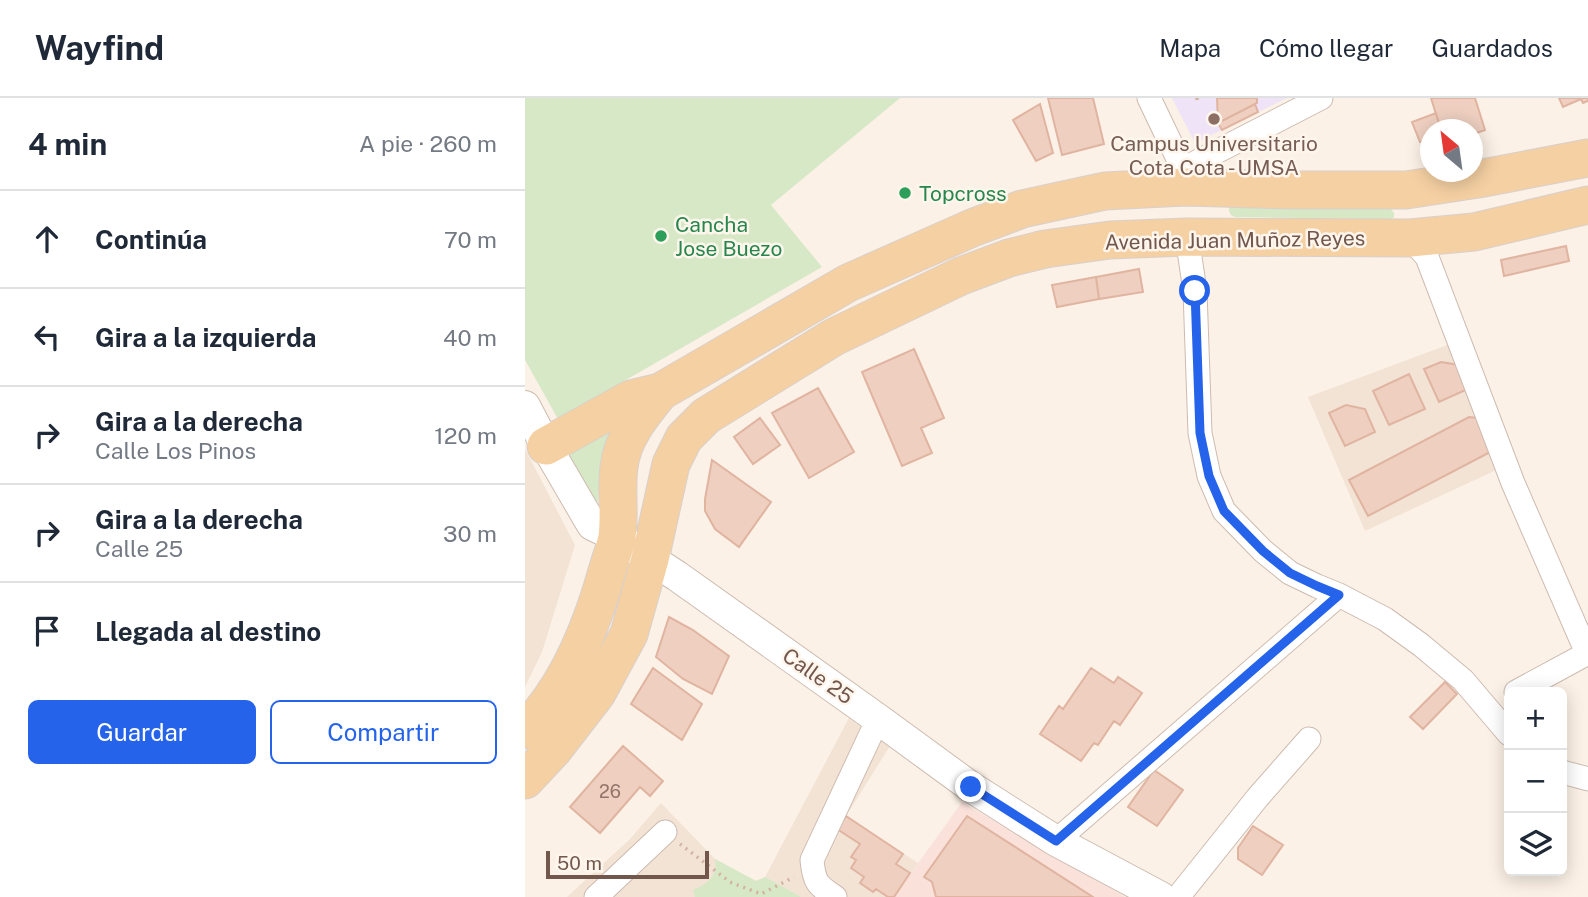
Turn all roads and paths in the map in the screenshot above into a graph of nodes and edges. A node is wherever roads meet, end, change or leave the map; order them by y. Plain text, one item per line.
1 (1149, 98) edge
2 (1321, 98) edge
3 (1588, 158) edge
4 (1184, 178) junction
5 (1406, 190) junction
6 (1588, 205) edge
7 (1187, 237) junction
8 (1410, 238) junction
9 (660, 392) junction
10 (525, 406) edge
11 (537, 451) junction
12 (617, 537) junction
13 (650, 559) junction
14 (1339, 595) junction
15 (1587, 653) edge
16 (1525, 687) edge
17 (1504, 699) edge
18 (1487, 708) junction
19 (878, 719) junction
20 (1504, 728) edge
21 (525, 730) edge
22 (1309, 739) dead end
23 (1567, 773) edge
24 (1588, 779) edge
25 (525, 780) edge
26 (665, 832) joint
27 (1056, 841) junction
28 (813, 867) junction
29 (596, 897) edge
30 (835, 897) edge
31 (1161, 897) edge
32 (1178, 897) edge

1 - 4 street
2 - 4 street
3 - 5 main road
4 - 5 main road
4 - 7 main road
4 - 9 main road
5 - 8 main road
6 - 8 main road, Avenida Juan Muñoz Reyes
7 - 8 main road, Avenida Juan Muñoz Reyes
7 - 13 main road, Avenida Juan Muñoz Reyes
7 - 14 street
8 - 15 street
9 - 11 main road
9 - 12 main road
10 - 11 street, Calle 25
11 - 12 street, Calle 25
12 - 13 street, Calle 25
12 - 21 main road
13 - 19 street, Calle 25
13 - 25 main road, Avenida Juan Muñoz Reyes
14 - 18 street
14 - 27 street
15 - 16 street
17 - 18 street
18 - 20 street
19 - 27 street, Calle 25
19 - 28 street
22 - 32 street
23 - 24 street
26 - 28 path
26 - 29 street
27 - 31 street, Calle 25
28 - 30 street

